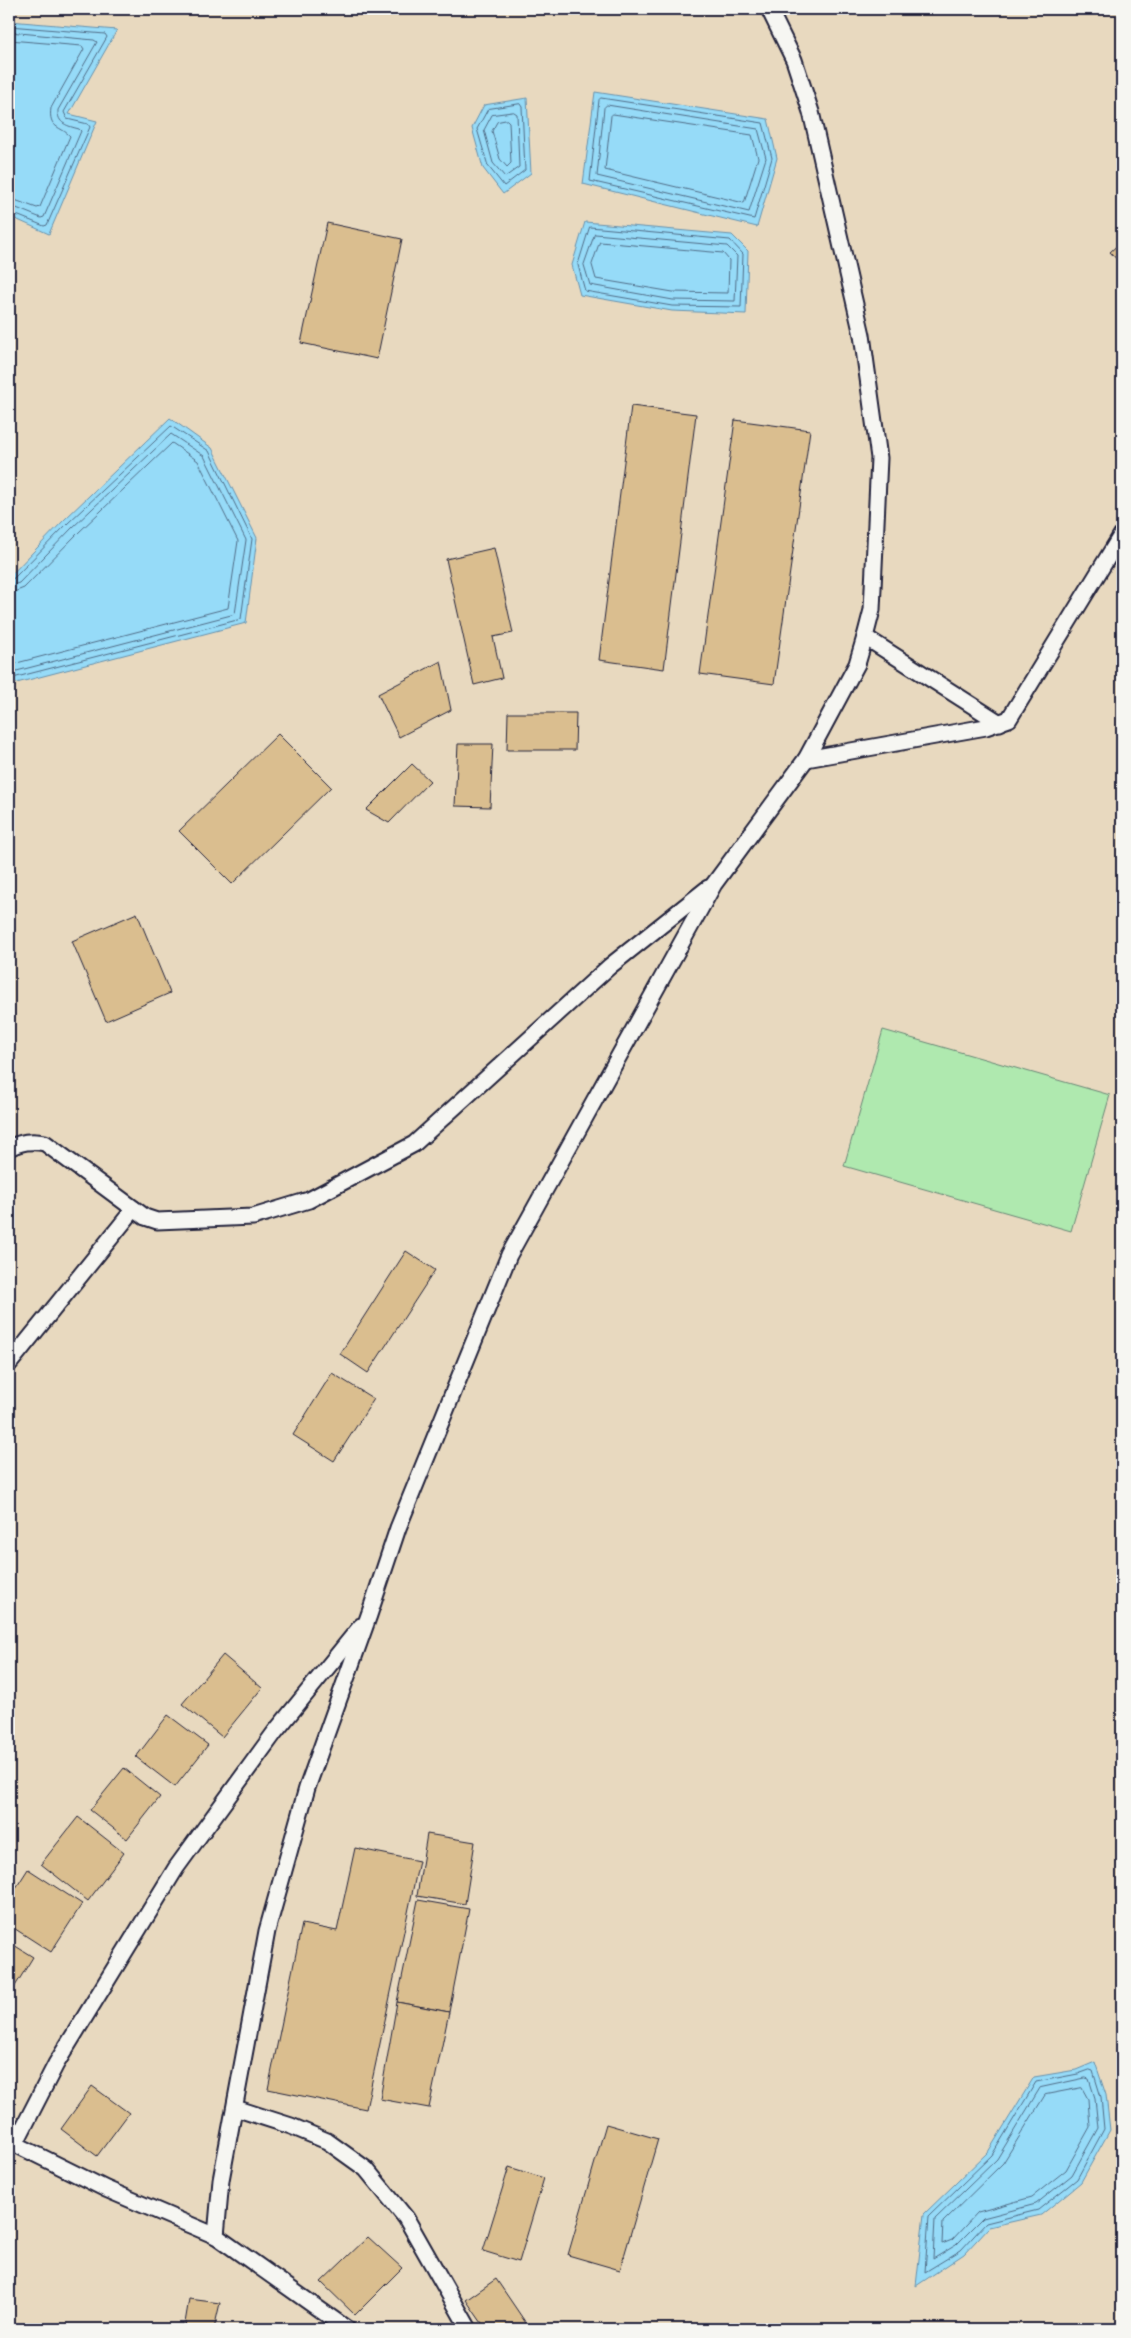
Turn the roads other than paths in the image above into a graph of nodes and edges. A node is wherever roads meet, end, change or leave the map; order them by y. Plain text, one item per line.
1 (769, 9) edge
2 (1122, 534) edge
3 (865, 637) junction
4 (1000, 723) junction
5 (806, 759) junction
6 (714, 884) junction
7 (9, 1148) edge
8 (134, 1209) junction
9 (9, 1364) edge
10 (369, 1615) junction
11 (235, 2108) junction
12 (12, 2142) edge
13 (216, 2236) junction
14 (347, 2329) edge
15 (469, 2329) edge

1 - 3 lane
2 - 4 lane
3 - 4 lane
3 - 5 lane
4 - 5 lane
5 - 6 lane
6 - 8 lane
6 - 10 lane
7 - 8 lane
8 - 9 lane
10 - 11 lane
10 - 12 lane
11 - 13 lane
11 - 15 lane
12 - 13 lane
13 - 14 lane

